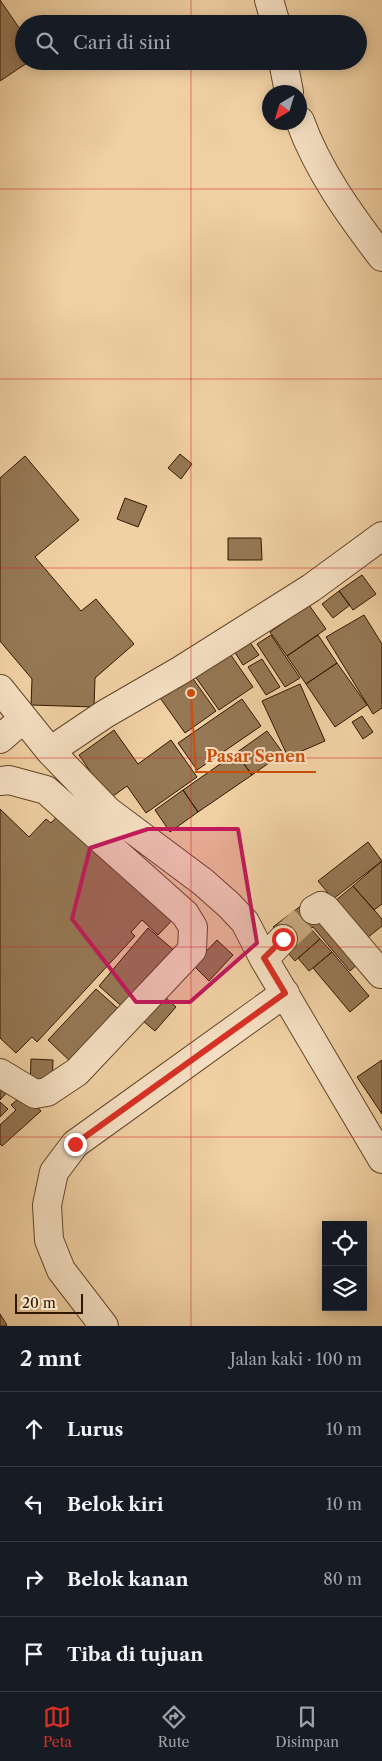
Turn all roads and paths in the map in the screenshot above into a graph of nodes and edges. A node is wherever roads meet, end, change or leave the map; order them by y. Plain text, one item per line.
1 (269, 0) edge
2 (273, 15) edge
3 (285, 70) edge
4 (288, 85) edge
5 (303, 130) edge
6 (382, 257) edge
7 (382, 536) edge
8 (0, 689) edge
9 (24, 719) junction
10 (0, 739) edge
11 (55, 755) junction
12 (0, 780) edge
13 (46, 790) junction
14 (314, 910) dead end
15 (283, 939) tunnel mouth
16 (264, 958) junction
17 (380, 974) dead end
18 (285, 993) junction
19 (0, 1073) edge
20 (382, 1159) edge
21 (104, 1326) edge

1 - 2 street
3 - 4 street
5 - 6 street
7 - 11 street
8 - 9 street
9 - 10 street
9 - 11 street
11 - 13 street
11 - 16 street
12 - 13 street
13 - 19 street
14 - 17 street
15 - 16 street
16 - 18 street
18 - 20 street
18 - 21 street

